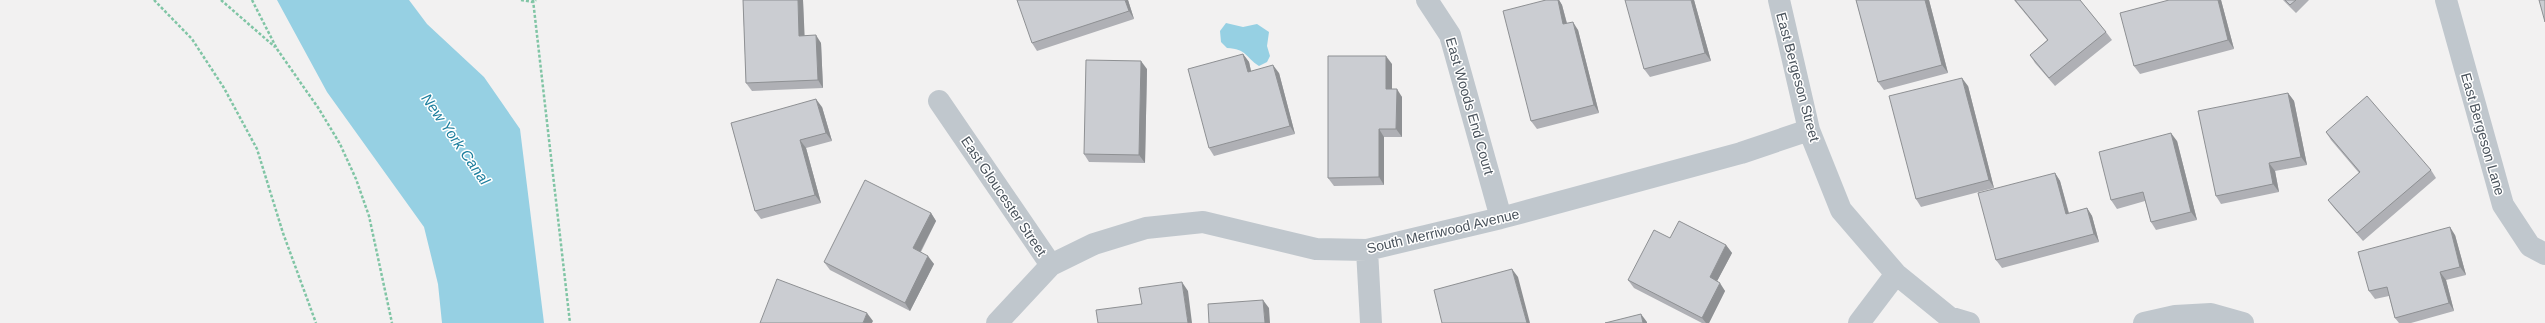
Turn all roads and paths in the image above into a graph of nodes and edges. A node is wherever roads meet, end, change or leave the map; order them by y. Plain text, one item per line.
1 (154, 0) edge
2 (221, 0) edge
3 (252, 0) edge
4 (521, 0) edge
5 (1427, 0) edge
6 (1779, 0) edge
7 (2446, 0) edge
8 (534, 1) edge
9 (277, 49) junction
10 (939, 102) dead end
11 (1809, 130) junction
12 (1501, 218) junction
13 (1368, 250) junction
14 (2545, 254) edge
15 (1051, 265) junction
16 (1896, 274) junction
17 (316, 323) edge
18 (392, 323) edge
19 (570, 323) edge
20 (997, 323) edge
21 (1371, 323) edge
22 (1859, 323) edge
23 (1968, 323) edge
24 (2144, 323) edge
25 (2243, 323) edge

1 - 17 path
2 - 9 path
3 - 9 path
4 - 8 path
5 - 12 street, East Woods End Court
6 - 11 street, East Bergeson Street
7 - 14 street, East Bergeson Lane
8 - 19 path
9 - 18 path
10 - 15 street, East Gloucester Street
11 - 12 street, South Merriwood Avenue
11 - 16 street, East Bergeson Street
12 - 13 street, South Merriwood Avenue
13 - 15 street, South Merriwood Avenue
13 - 21 street
15 - 20 street, East Gloucester Street
16 - 22 street
16 - 23 street, East Bergeson Street
24 - 25 street

